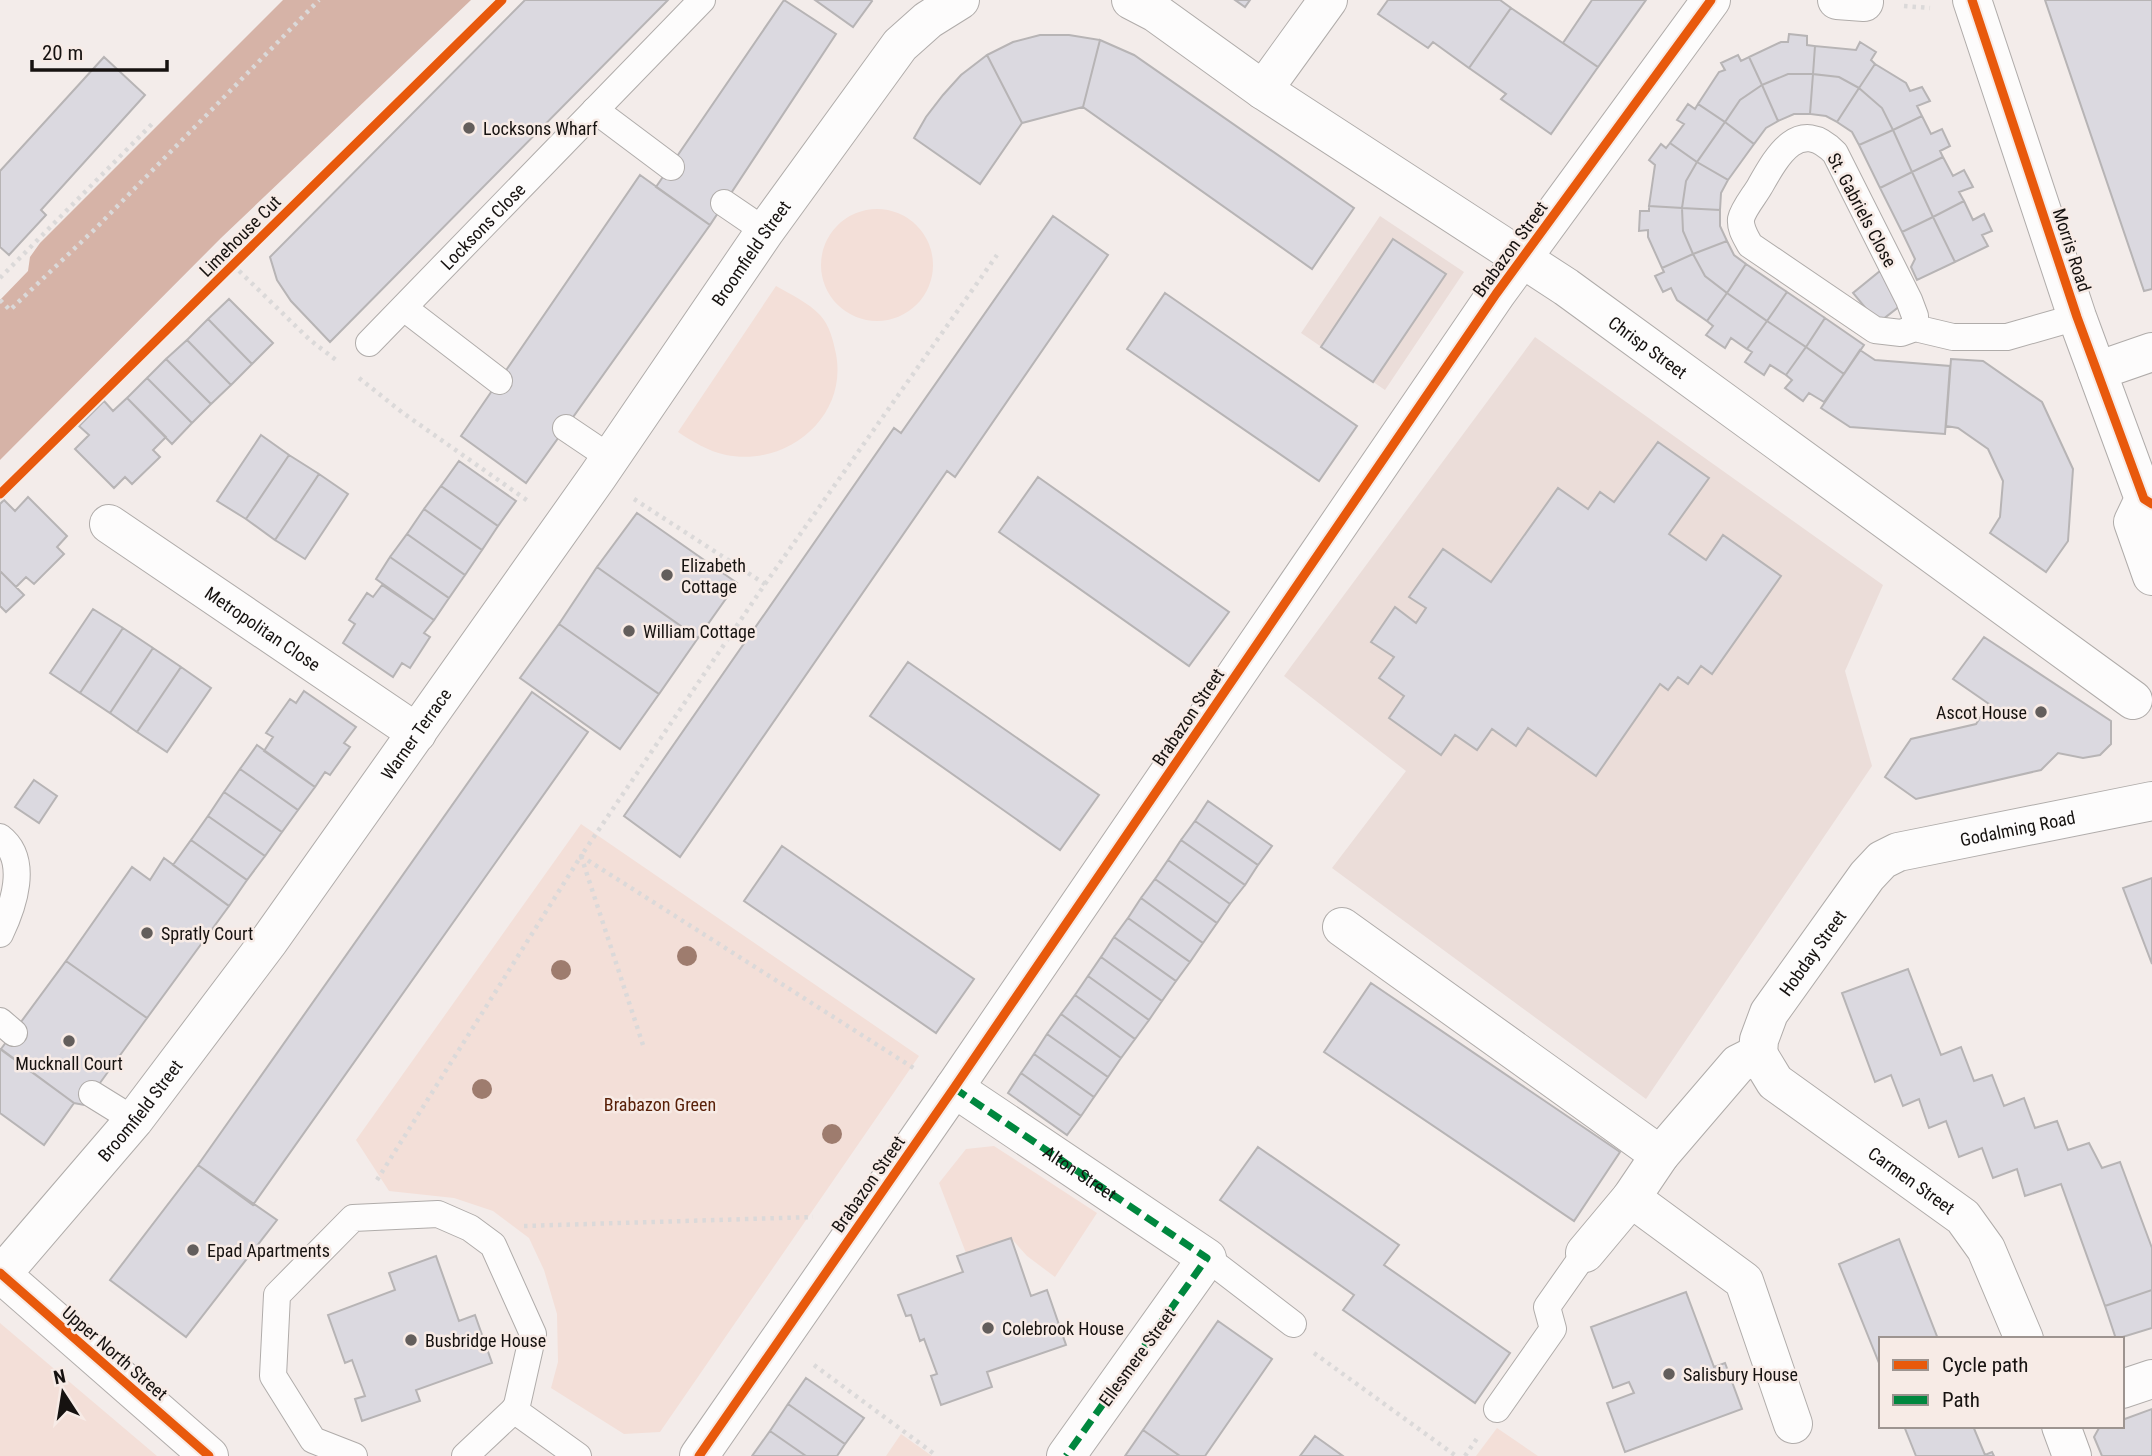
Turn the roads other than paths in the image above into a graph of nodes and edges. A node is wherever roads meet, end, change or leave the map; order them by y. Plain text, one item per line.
1 (702, 0) edge
2 (960, 0) edge
3 (1131, 0) edge
4 (1328, 0) edge
5 (1711, 0) edge
6 (1975, 6) edge
7 (1263, 90) junction
8 (595, 110) junction
9 (670, 167) dead end
10 (724, 203) dead end
11 (765, 231) junction
12 (1522, 259) junction
13 (404, 308) junction
14 (2077, 317) junction
15 (1915, 328) junction
16 (369, 343) dead end
17 (2152, 352) edge
18 (2097, 371) junction
19 (499, 381) dead end
20 (566, 428) dead end
21 (603, 467) junction
22 (2148, 502) edge
23 (109, 524) dead end
24 (563, 525) joint
25 (2152, 576) edge
26 (2133, 700) dead end
27 (417, 733) junction
28 (2152, 801) edge
29 (0, 837) edge
30 (1882, 860) joint
31 (1342, 927) dead end
32 (0, 934) edge
33 (269, 941) joint
34 (1761, 1038) junction
35 (954, 1088) junction
36 (92, 1094) dead end
37 (134, 1120) junction
38 (1660, 1155) junction
39 (1631, 1198) junction
40 (1585, 1253) joint
41 (1208, 1258) junction
42 (1, 1274) edge
43 (1293, 1324) road end
44 (2023, 1337) edge
45 (2152, 1379) edge
46 (2124, 1388) edge
47 (1497, 1409) dead end
48 (514, 1410) junction
49 (1793, 1424) dead end
50 (2062, 1428) edge
51 (209, 1456) edge
52 (354, 1456) edge
53 (465, 1456) edge
54 (578, 1456) edge
55 (699, 1456) edge
56 (1066, 1456) edge
57 (2072, 1456) edge

1 - 8 lane, Locksons Close
2 - 11 street, Broomfield Street
3 - 7 street, Chrisp Street
4 - 7 street
5 - 12 street, Brabazon Street
6 - 14 street, Morris Road
7 - 12 street, Chrisp Street
8 - 9 lane
8 - 13 lane, Locksons Close
10 - 11 lane
11 - 21 street, Broomfield Street
12 - 26 street, Chrisp Street
12 - 35 street, Brabazon Street
13 - 16 lane, Locksons Close
13 - 19 lane
14 - 15 lane, St. Gabriels Close
14 - 18 street, Morris Road
15 - 15 lane, St. Gabriels Close
17 - 18 street
18 - 22 street, Morris Road
20 - 21 lane
21 - 24 street, Broomfield Street
22 - 25 street, Morris Road
23 - 27 street, Metropolitan Close
24 - 27 street, Warner Terrace
27 - 33 street, Warner Terrace
28 - 30 street, Godalming Road
29 - 32 lane
30 - 34 street, Hobday Street
31 - 38 street
33 - 37 street, Broomfield Street
34 - 38 street
34 - 44 street, Carmen Street
35 - 41 street, Alton Street
35 - 55 street, Brabazon Street
36 - 37 lane
37 - 42 street, Broomfield Street
38 - 39 street
39 - 40 street
39 - 49 street
40 - 47 lane
41 - 43 lane
41 - 56 street, Ellesmere Street
42 - 51 street, Upper North Street
45 - 46 street
48 - 52 lane
48 - 53 lane
48 - 54 lane
50 - 57 street

